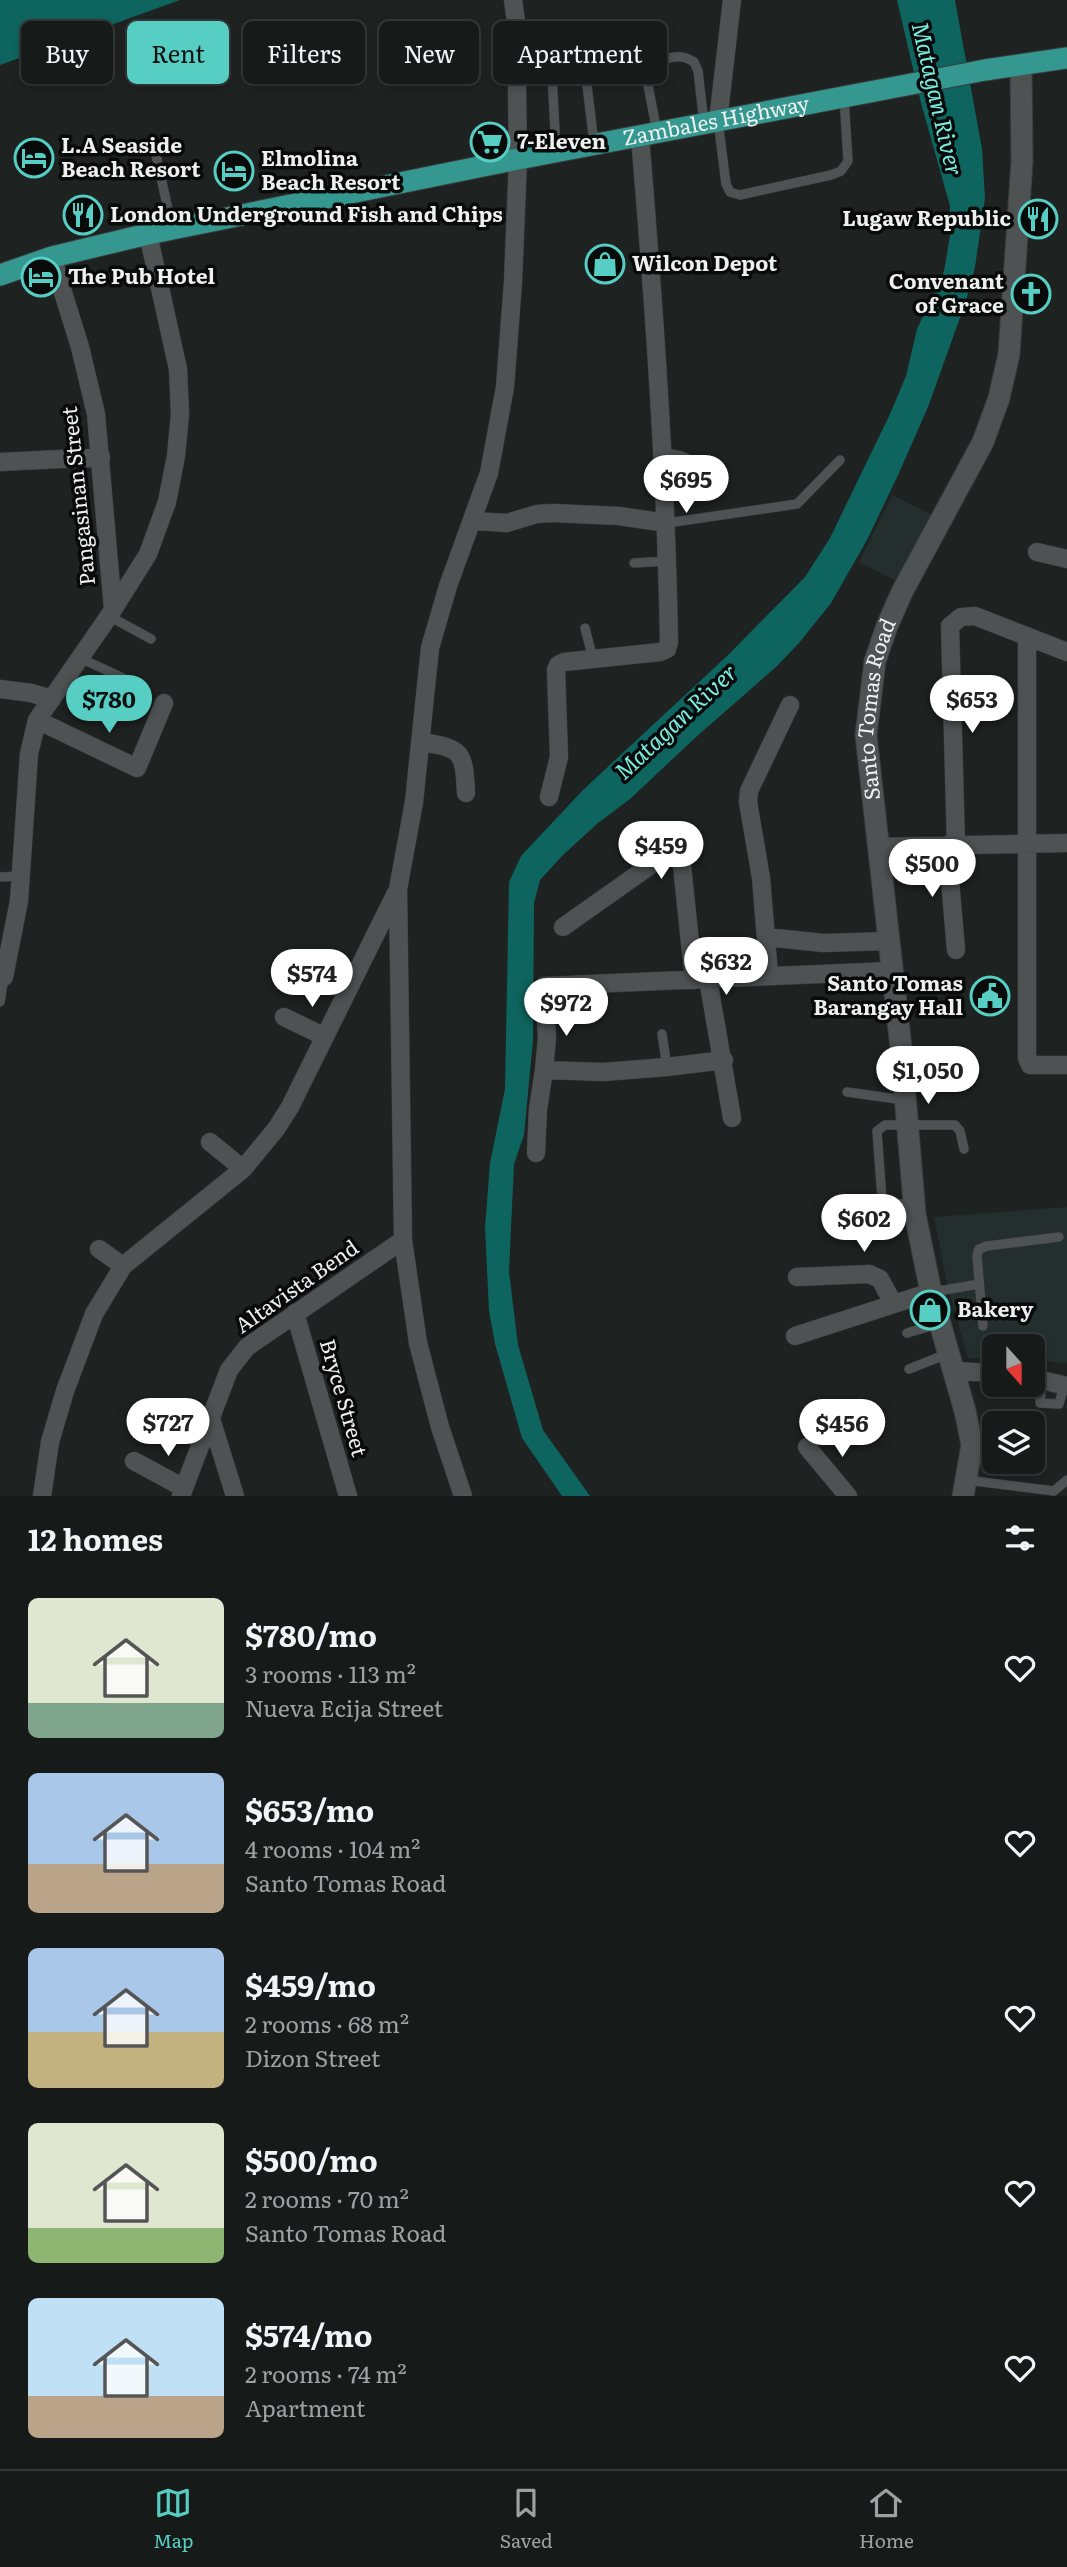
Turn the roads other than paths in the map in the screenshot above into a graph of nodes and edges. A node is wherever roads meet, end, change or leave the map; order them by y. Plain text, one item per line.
1 (513, 0) edge
2 (732, 0) edge
3 (1067, 58) edge
4 (1021, 65) junction
5 (844, 97) junction
6 (711, 122) junction
7 (648, 135) junction
8 (165, 143) dead end
9 (594, 145) junction
10 (556, 152) junction
11 (517, 159) junction
12 (172, 229) junction
13 (148, 234) junction
14 (52, 257) junction
15 (0, 275) edge
16 (661, 452) junction
17 (1, 457) edge
18 (101, 457) junction
19 (840, 460) dead end
20 (703, 481) dead end
21 (473, 521) junction
22 (667, 523) junction
23 (1037, 552) dead end
24 (1067, 559) edge
25 (668, 561) junction
26 (634, 563) dead end
27 (111, 613) junction
28 (585, 628) dead end
29 (1027, 636) junction
30 (151, 639) dead end
31 (1067, 652) edge
32 (80, 658) junction
33 (593, 659) junction
34 (123, 678) dead end
35 (0, 690) edge
36 (52, 699) junction
37 (164, 703) dead end
38 (790, 705) dead end
39 (37, 720) junction
40 (421, 742) junction
41 (466, 793) dead end
42 (549, 797) dead end
43 (638, 837) dead end
44 (1067, 843) edge
45 (1028, 844) junction
46 (951, 845) junction
47 (877, 847) junction
48 (656, 862) junction
49 (22, 876) junction
50 (0, 877) edge
51 (398, 889) junction
52 (563, 927) dead end
53 (767, 937) junction
54 (888, 941) junction
55 (956, 950) dead end
56 (891, 971) junction
57 (769, 975) junction
58 (2, 977) edge
59 (701, 980) junction
60 (0, 1002) edge
61 (284, 1017) dead end
62 (662, 1034) dead end
63 (323, 1036) junction
64 (724, 1060) junction
65 (1067, 1066) edge
66 (667, 1068) junction
67 (544, 1070) junction
68 (847, 1092) dead end
69 (906, 1100) junction
70 (732, 1118) dead end
71 (908, 1125) junction
72 (210, 1142) dead end
73 (964, 1149) dead end
74 (536, 1153) dead end
75 (243, 1169) junction
76 (914, 1203) junction
77 (1059, 1237) dead end
78 (403, 1240) junction
79 (99, 1249) dead end
80 (123, 1266) junction
81 (797, 1277) dead end
82 (979, 1284) junction
83 (931, 1292) junction
84 (893, 1303) junction
85 (295, 1313) junction
86 (940, 1323) junction
87 (983, 1326) dead end
88 (906, 1333) dead end
89 (795, 1336) dead end
90 (951, 1362) junction
91 (909, 1370) dead end
92 (982, 1370) edge
93 (1045, 1381) edge
94 (1066, 1386) edge
95 (211, 1419) junction
96 (807, 1447) dead end
97 (134, 1461) dead end
98 (1067, 1480) edge
99 (965, 1488) edge
100 (182, 1492) edge
101 (42, 1496) edge
102 (235, 1496) edge
103 (348, 1496) edge
104 (463, 1496) edge
105 (848, 1496) edge

1 - 11 street
2 - 6 street
3 - 4 main road, Zambales Highway
4 - 5 main road, Zambales Highway
4 - 47 street, Santo Tomas Road
5 - 6 main road, Zambales Highway
5 - 6 lane
6 - 7 main road, Zambales Highway
6 - 7 lane
7 - 9 main road, Zambales Highway
7 - 16 street
8 - 12 lane
9 - 10 main road, Zambales Highway
9 - 10 lane
10 - 11 main road, Zambales Highway
11 - 12 main road, Zambales Highway
11 - 21 street
12 - 13 main road, Zambales Highway
13 - 14 main road, Zambales Highway
13 - 27 street
14 - 15 main road, Zambales Highway
14 - 18 street, Pangasinan Street
16 - 20 lane
16 - 22 street
17 - 18 street
18 - 27 street, Pangasinan Street
19 - 22 lane
21 - 22 street
21 - 40 street
22 - 25 street
23 - 24 street
25 - 26 lane
25 - 33 street
27 - 30 lane
27 - 32 street
28 - 33 lane
29 - 31 street
29 - 45 street
29 - 46 street
32 - 34 lane
32 - 36 street
33 - 42 street
35 - 36 street
36 - 39 street
37 - 39 street
38 - 53 street
39 - 49 street
40 - 41 street
40 - 51 street
43 - 48 lane
44 - 45 street
45 - 46 street
45 - 65 street
46 - 47 street
46 - 55 street
47 - 54 street, Santo Tomas Road
48 - 52 street
48 - 59 street
49 - 50 lane
49 - 58 street
51 - 63 street
51 - 78 street
53 - 54 street
53 - 57 street
54 - 56 street, Santo Tomas Road
56 - 57 street
56 - 69 street, Santo Tomas Road
57 - 59 street
58 - 60 lane
59 - 64 street
59 - 67 street
61 - 63 street
62 - 66 lane
63 - 75 street
64 - 66 street
64 - 70 street
66 - 67 street
67 - 74 street
68 - 69 lane
69 - 71 street, Santo Tomas Road
71 - 73 lane
71 - 76 street, Santo Tomas Road
71 - 76 lane
72 - 75 street
75 - 80 street
76 - 83 street, Santo Tomas Road
77 - 82 lane
78 - 85 street, Altavista Bend
78 - 104 street
79 - 80 street
80 - 101 street
81 - 84 street
82 - 83 lane
82 - 87 lane
83 - 84 street
83 - 86 street, Santo Tomas Road
84 - 89 street
85 - 95 street, Altavista Bend
85 - 103 street, Bryce Street
86 - 88 lane
86 - 90 street, Santo Tomas Road
90 - 91 lane
90 - 92 street
90 - 99 street, Santo Tomas Road
93 - 94 street
95 - 100 street, Altavista Bend
95 - 102 street
96 - 105 street
97 - 100 street
98 - 99 lane

